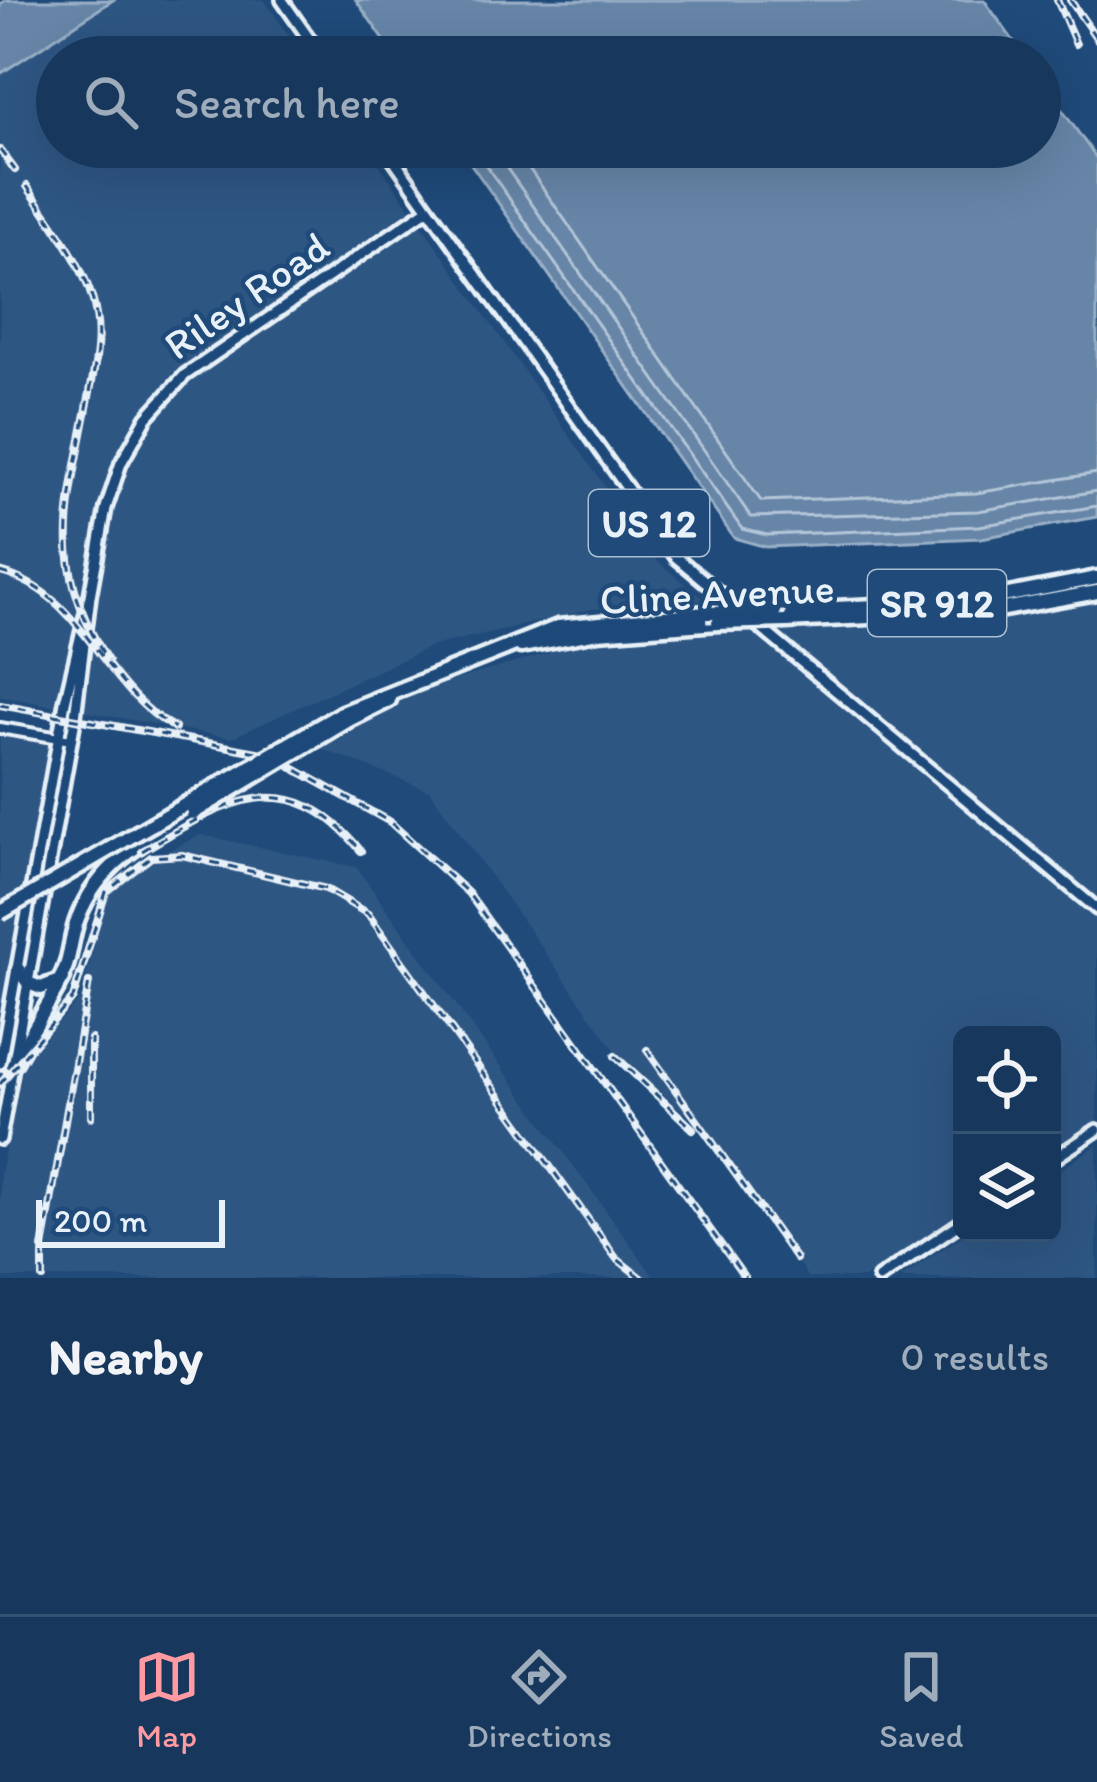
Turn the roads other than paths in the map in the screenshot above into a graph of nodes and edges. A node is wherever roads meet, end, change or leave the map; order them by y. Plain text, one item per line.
1 (282, 0) edge
2 (307, 36) edge
3 (400, 168) edge
4 (428, 209) junction
5 (1097, 578) edge
6 (1097, 592) edge
7 (781, 616) junction
8 (518, 647) junction
9 (484, 654) junction
10 (345, 717) junction
11 (0, 728) edge
12 (65, 739) junction
13 (1097, 908) edge
14 (0, 913) edge
15 (18, 969) junction
16 (64, 973) junction
17 (28, 982) junction
18 (7, 1064) edge
19 (1093, 1132) edge
20 (0, 1139) edge
21 (1061, 1154) edge
22 (953, 1228) edge
23 (879, 1278) edge

1 - 2 main road
3 - 4 main road, US 12
4 - 12 main road, Riley Road
4 - 13 main road, US 12
5 - 7 highway, Cline Avenue / SR 912
6 - 7 highway, Cline Avenue / SR 912
7 - 8 highway, Cline Avenue / SR 912, bridge
7 - 9 highway, Cline Avenue / SR 912, bridge
8 - 9 highway, Cline Avenue / SR 912
8 - 10 highway
9 - 10 highway, Cline Avenue / SR 912
10 - 14 highway, Cline Avenue / SR 912, bridge
10 - 16 highway, bridge
11 - 12 street
12 - 15 main road, Riley Road
12 - 17 main road, Riley Road
15 - 17 highway
15 - 18 main road, Riley Road
16 - 17 highway
16 - 18 highway
17 - 18 main road, Riley Road
18 - 20 main road, Riley Road
19 - 21 main road
22 - 23 main road

